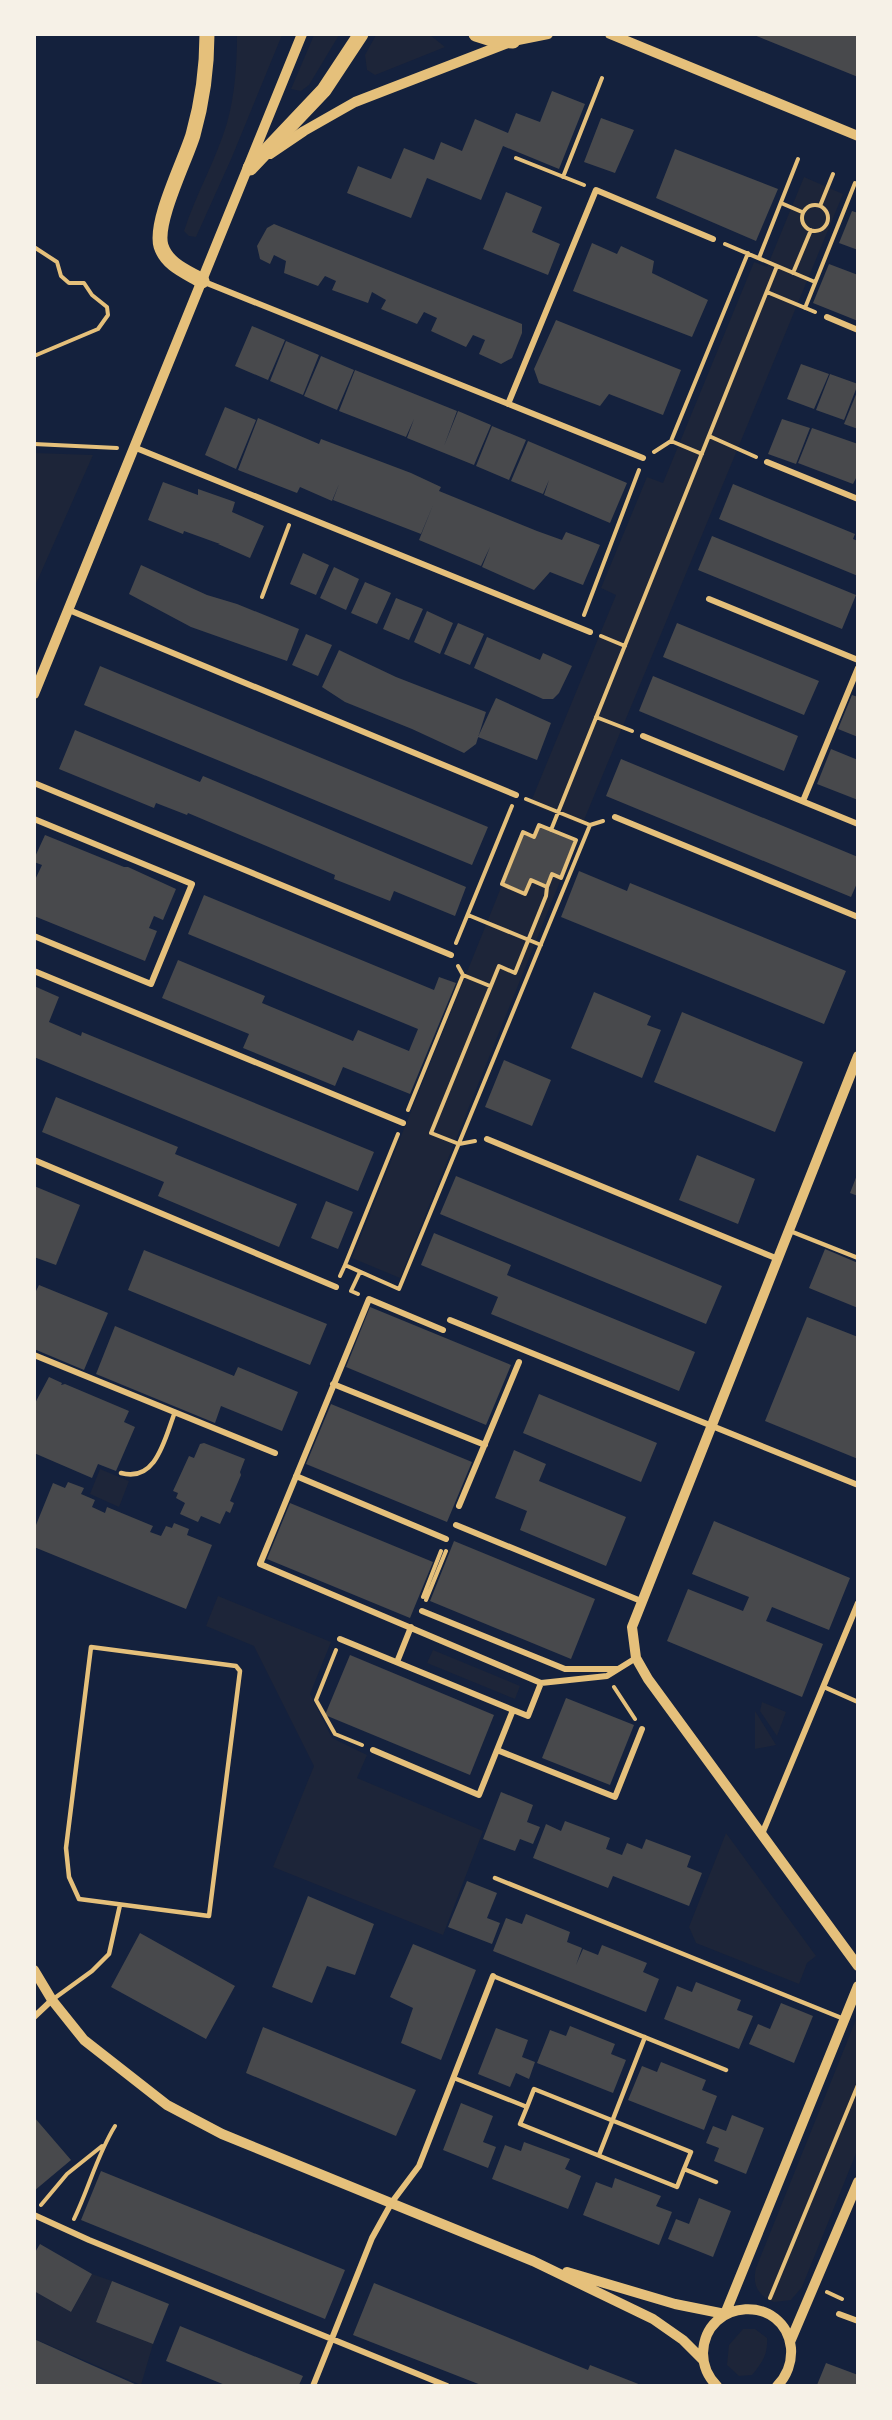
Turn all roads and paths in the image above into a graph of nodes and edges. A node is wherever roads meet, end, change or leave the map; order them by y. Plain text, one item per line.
1 (207, 34) edge
2 (302, 34) edge
3 (361, 34) edge
4 (476, 34) edge
5 (548, 34) edge
6 (610, 34) edge
7 (513, 41) junction
8 (602, 78) dead end
9 (858, 136) edge
10 (516, 158) dead end
11 (798, 159) dead end
12 (250, 168) junction
13 (833, 174) dead end
14 (563, 177) junction
15 (855, 183) dead end
16 (596, 190) junction
17 (781, 203) junction
18 (820, 206) junction
19 (802, 212) junction
20 (827, 222) junction
21 (838, 226) junction
22 (811, 230) junction
23 (713, 239) joint
24 (34, 247) edge
25 (748, 253) junction
26 (759, 258) junction
27 (777, 266) junction
28 (793, 273) junction
29 (202, 281) junction
30 (815, 282) junction
31 (767, 292) junction
32 (805, 308) junction
33 (827, 317) joint
34 (858, 330) edge
35 (34, 356) edge
36 (508, 404) junction
37 (709, 436) junction
38 (670, 441) junction
39 (34, 444) edge
40 (136, 448) junction
41 (702, 454) junction
42 (643, 458) junction
43 (767, 462) joint
44 (858, 499) edge
45 (293, 513) junction
46 (262, 597) dead end
47 (709, 599) dead end
48 (69, 610) junction
49 (579, 627) junction
50 (590, 632) joint
51 (625, 646) junction
52 (858, 660) edge
53 (858, 668) edge
54 (34, 694) edge
55 (596, 717) junction
56 (643, 736) joint
57 (34, 783) edge
58 (516, 795) junction
59 (802, 801) junction
60 (559, 812) junction
61 (615, 817) dead end
62 (34, 819) edge
63 (858, 824) edge
64 (551, 830) junction
65 (547, 887) junction
66 (468, 915) junction
67 (858, 917) edge
68 (34, 936) edge
69 (528, 940) junction
70 (541, 945) junction
71 (451, 955) joint
72 (34, 971) edge
73 (463, 975) dead end
74 (490, 986) junction
75 (858, 1056) edge
76 (853, 1080) edge
77 (403, 1123) dead end
78 (488, 1139) dead end
79 (459, 1144) junction
80 (34, 1160) edge
81 (789, 1230) junction
82 (858, 1258) edge
83 (778, 1259) junction
84 (360, 1272) junction
85 (336, 1287) joint
86 (369, 1299) junction
87 (450, 1320) dead end
88 (443, 1330) dead end
89 (34, 1354) edge
90 (519, 1362) dead end
91 (333, 1384) junction
92 (175, 1412) junction
93 (712, 1426) junction
94 (485, 1445) junction
95 (275, 1453) dead end
96 (122, 1473) dead end
97 (296, 1476) junction
98 (858, 1485) edge
99 (459, 1506) dead end
100 (456, 1525) joint
101 (446, 1539) joint
102 (641, 1601) junction
103 (858, 1603) edge
104 (422, 1611) joint
105 (411, 1627) junction
106 (340, 1639) joint
107 (636, 1658) junction
108 (397, 1662) junction
109 (618, 1669) junction
110 (607, 1677) junction
111 (541, 1683) junction
112 (824, 1687) junction
113 (858, 1702) edge
114 (513, 1710) junction
115 (642, 1729) joint
116 (373, 1750) joint
117 (497, 1750) junction
118 (762, 1835) junction
119 (495, 1878) dead end
120 (120, 1905) junction
121 (858, 1966) edge
122 (34, 1970) edge
123 (494, 1976) joint
124 (858, 1986) edge
125 (52, 2000) junction
126 (34, 2017) edge
127 (844, 2019) junction
128 (645, 2037) junction
129 (726, 2070) dead end
130 (454, 2078) junction
131 (858, 2085) edge
132 (527, 2107) junction
133 (612, 2121) junction
134 (115, 2126) dead end
135 (103, 2146) junction
136 (599, 2155) junction
137 (684, 2169) junction
138 (716, 2182) dead end
139 (857, 2187) edge
140 (392, 2202) junction
141 (39, 2207) dead end
142 (34, 2215) edge
143 (68, 2230) junction
144 (533, 2261) junction
145 (764, 2312) junction
146 (725, 2314) junction
147 (839, 2314) dead end
148 (858, 2321) edge
149 (332, 2339) junction
150 (790, 2342) junction
151 (703, 2360) junction
152 (706, 2380) edge
153 (313, 2385) edge
154 (447, 2385) edge
155 (717, 2385) edge
156 (777, 2385) edge

1 - 29 highway
2 - 12 street
3 - 12 highway
4 - 7 highway
5 - 7 street
6 - 9 street
7 - 12 street
8 - 14 path
10 - 14 path
11 - 17 path
12 - 29 street
13 - 18 path
14 - 16 path
15 - 21 path
16 - 23 street
16 - 36 street
17 - 19 path
17 - 26 path
18 - 19 path
18 - 20 path
19 - 22 path
20 - 21 path
20 - 22 path
21 - 30 path
22 - 28 path
23 - 25 path
24 - 35 path
25 - 26 path
25 - 38 path
26 - 27 path
27 - 28 path
27 - 31 path
28 - 30 path
29 - 36 street
29 - 40 street
30 - 32 path
31 - 32 path
31 - 37 path
32 - 33 path
33 - 34 street
36 - 42 street
37 - 41 path
37 - 43 path
38 - 41 path
38 - 42 path
39 - 40 path
40 - 45 street
40 - 48 street
41 - 51 path
42 - 49 path
43 - 44 street
45 - 46 path
45 - 49 street
47 - 52 street
48 - 54 street
48 - 58 street
49 - 50 street
50 - 51 path
51 - 55 path
53 - 59 street
55 - 56 path
55 - 60 path
56 - 59 street
57 - 71 street
58 - 60 path
58 - 66 path
59 - 63 street
60 - 64 path
60 - 70 path
61 - 67 street
62 - 68 street
64 - 65 path
64 - 65 path
65 - 69 path
66 - 69 path
66 - 71 path
69 - 70 path
69 - 74 path
70 - 79 path
72 - 77 street
73 - 74 path
74 - 79 path
75 - 76 street
76 - 81 street
78 - 83 street
79 - 84 path
80 - 85 street
81 - 82 lane
81 - 83 street
83 - 93 street
84 - 85 path
84 - 86 path
86 - 88 street
86 - 91 street
87 - 93 street
89 - 92 street
90 - 94 street
91 - 94 street
91 - 97 street
92 - 95 street
92 - 96 lane
93 - 98 street
93 - 102 street
94 - 99 street
97 - 101 street
97 - 105 street
100 - 102 street
100 - 104 path
101 - 105 path
102 - 107 street
103 - 112 street
104 - 109 street
105 - 108 street
105 - 111 street
106 - 108 street
106 - 116 path
107 - 109 street
107 - 118 street
108 - 114 street
109 - 110 street
110 - 111 street
110 - 115 path
111 - 114 street
112 - 113 lane
112 - 118 street
114 - 117 street
115 - 117 street
116 - 117 street
118 - 121 street
119 - 127 lane
120 - 120 lane
120 - 125 lane
122 - 125 street
123 - 128 lane
123 - 130 street
124 - 127 street
125 - 126 street
125 - 140 street
127 - 146 street
128 - 129 lane
128 - 133 lane
130 - 132 lane
130 - 140 street
131 - 145 path
132 - 133 lane
132 - 136 lane
133 - 136 lane
133 - 137 lane
134 - 135 path
135 - 141 path
135 - 143 path
136 - 137 lane
137 - 138 lane
139 - 150 street
140 - 144 street
140 - 149 street
142 - 143 street
143 - 149 street
144 - 146 street
144 - 151 street
145 - 146 street
145 - 150 street
146 - 151 street
147 - 148 street
149 - 153 street
149 - 154 street
150 - 156 street
151 - 152 street
152 - 155 street

